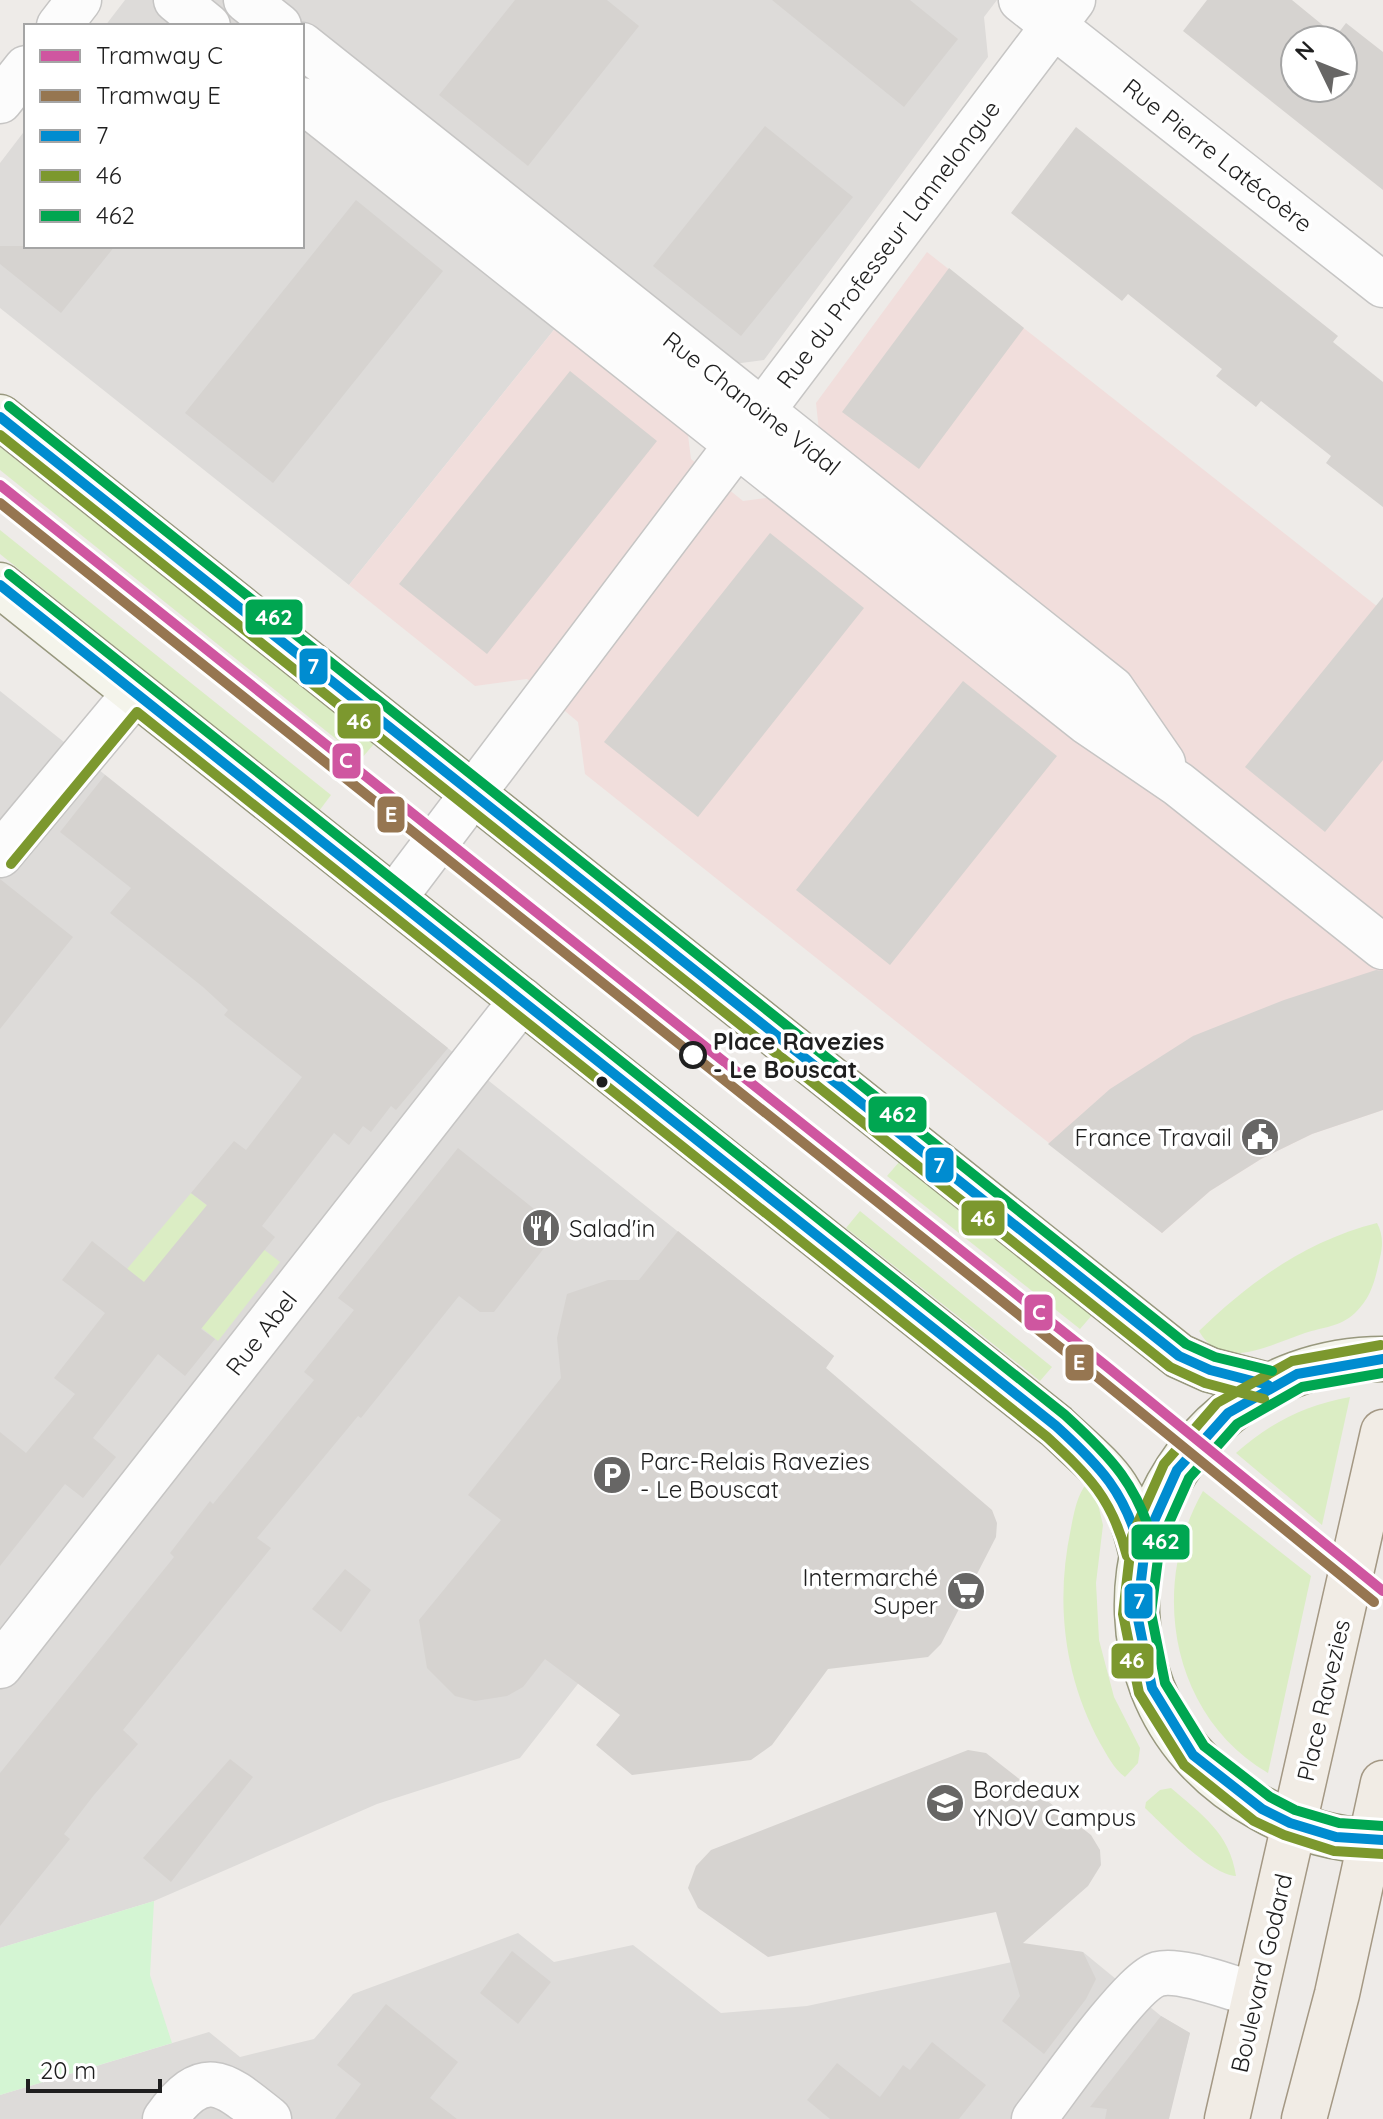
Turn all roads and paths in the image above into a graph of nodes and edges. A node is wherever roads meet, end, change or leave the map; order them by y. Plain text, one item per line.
1 (79, 0) edge
2 (176, 0) edge
3 (246, 0) edge
4 (1049, 9) edge
5 (61, 24) edge
6 (206, 24) edge
7 (276, 24) edge
8 (304, 47) edge
9 (24, 71) edge
10 (0, 101) edge
11 (304, 101) edge
12 (1383, 285) edge
13 (0, 417) edge
14 (749, 428) junction
15 (0, 585) edge
16 (135, 693) junction
17 (473, 794) junction
18 (0, 855) edge
19 (394, 898) junction
20 (1383, 947) edge
21 (522, 1000) junction
22 (1383, 1359) edge
23 (1268, 1385) junction
24 (1383, 1432) edge
25 (1141, 1552) junction
26 (0, 1666) edge
27 (1383, 1783) edge
28 (1294, 1827) junction
29 (1376, 1840) edge
30 (1254, 1994) junction
31 (165, 2119) edge
32 (269, 2119) edge
33 (1034, 2119) edge
34 (1227, 2119) edge
35 (1304, 2119) edge

1 - 5 street
2 - 6 street
3 - 7 street
4 - 12 street, Rue Pierre Latécoère
4 - 14 street, Rue du Professeur Lannelongue
8 - 14 street, Rue Chanoine Vidal
9 - 10 street
11 - 14 street, Rue Chanoine Vidal
13 - 17 main road
14 - 17 street, Rue du Professeur Lannelongue
14 - 20 street, Rue Chanoine Vidal
15 - 16 main road
16 - 18 street
16 - 19 main road
17 - 19 street, Rue du Professeur Lannelongue
17 - 23 main road
19 - 21 main road
21 - 25 main road
21 - 26 street, Rue Abel
22 - 23 main road
23 - 25 main road
24 - 28 main road, Place Ravezies
25 - 28 main road
27 - 29 main road
28 - 29 main road
28 - 30 main road, Boulevard Godard
29 - 35 main road
30 - 33 street
30 - 34 main road, Boulevard Godard
31 - 32 street

